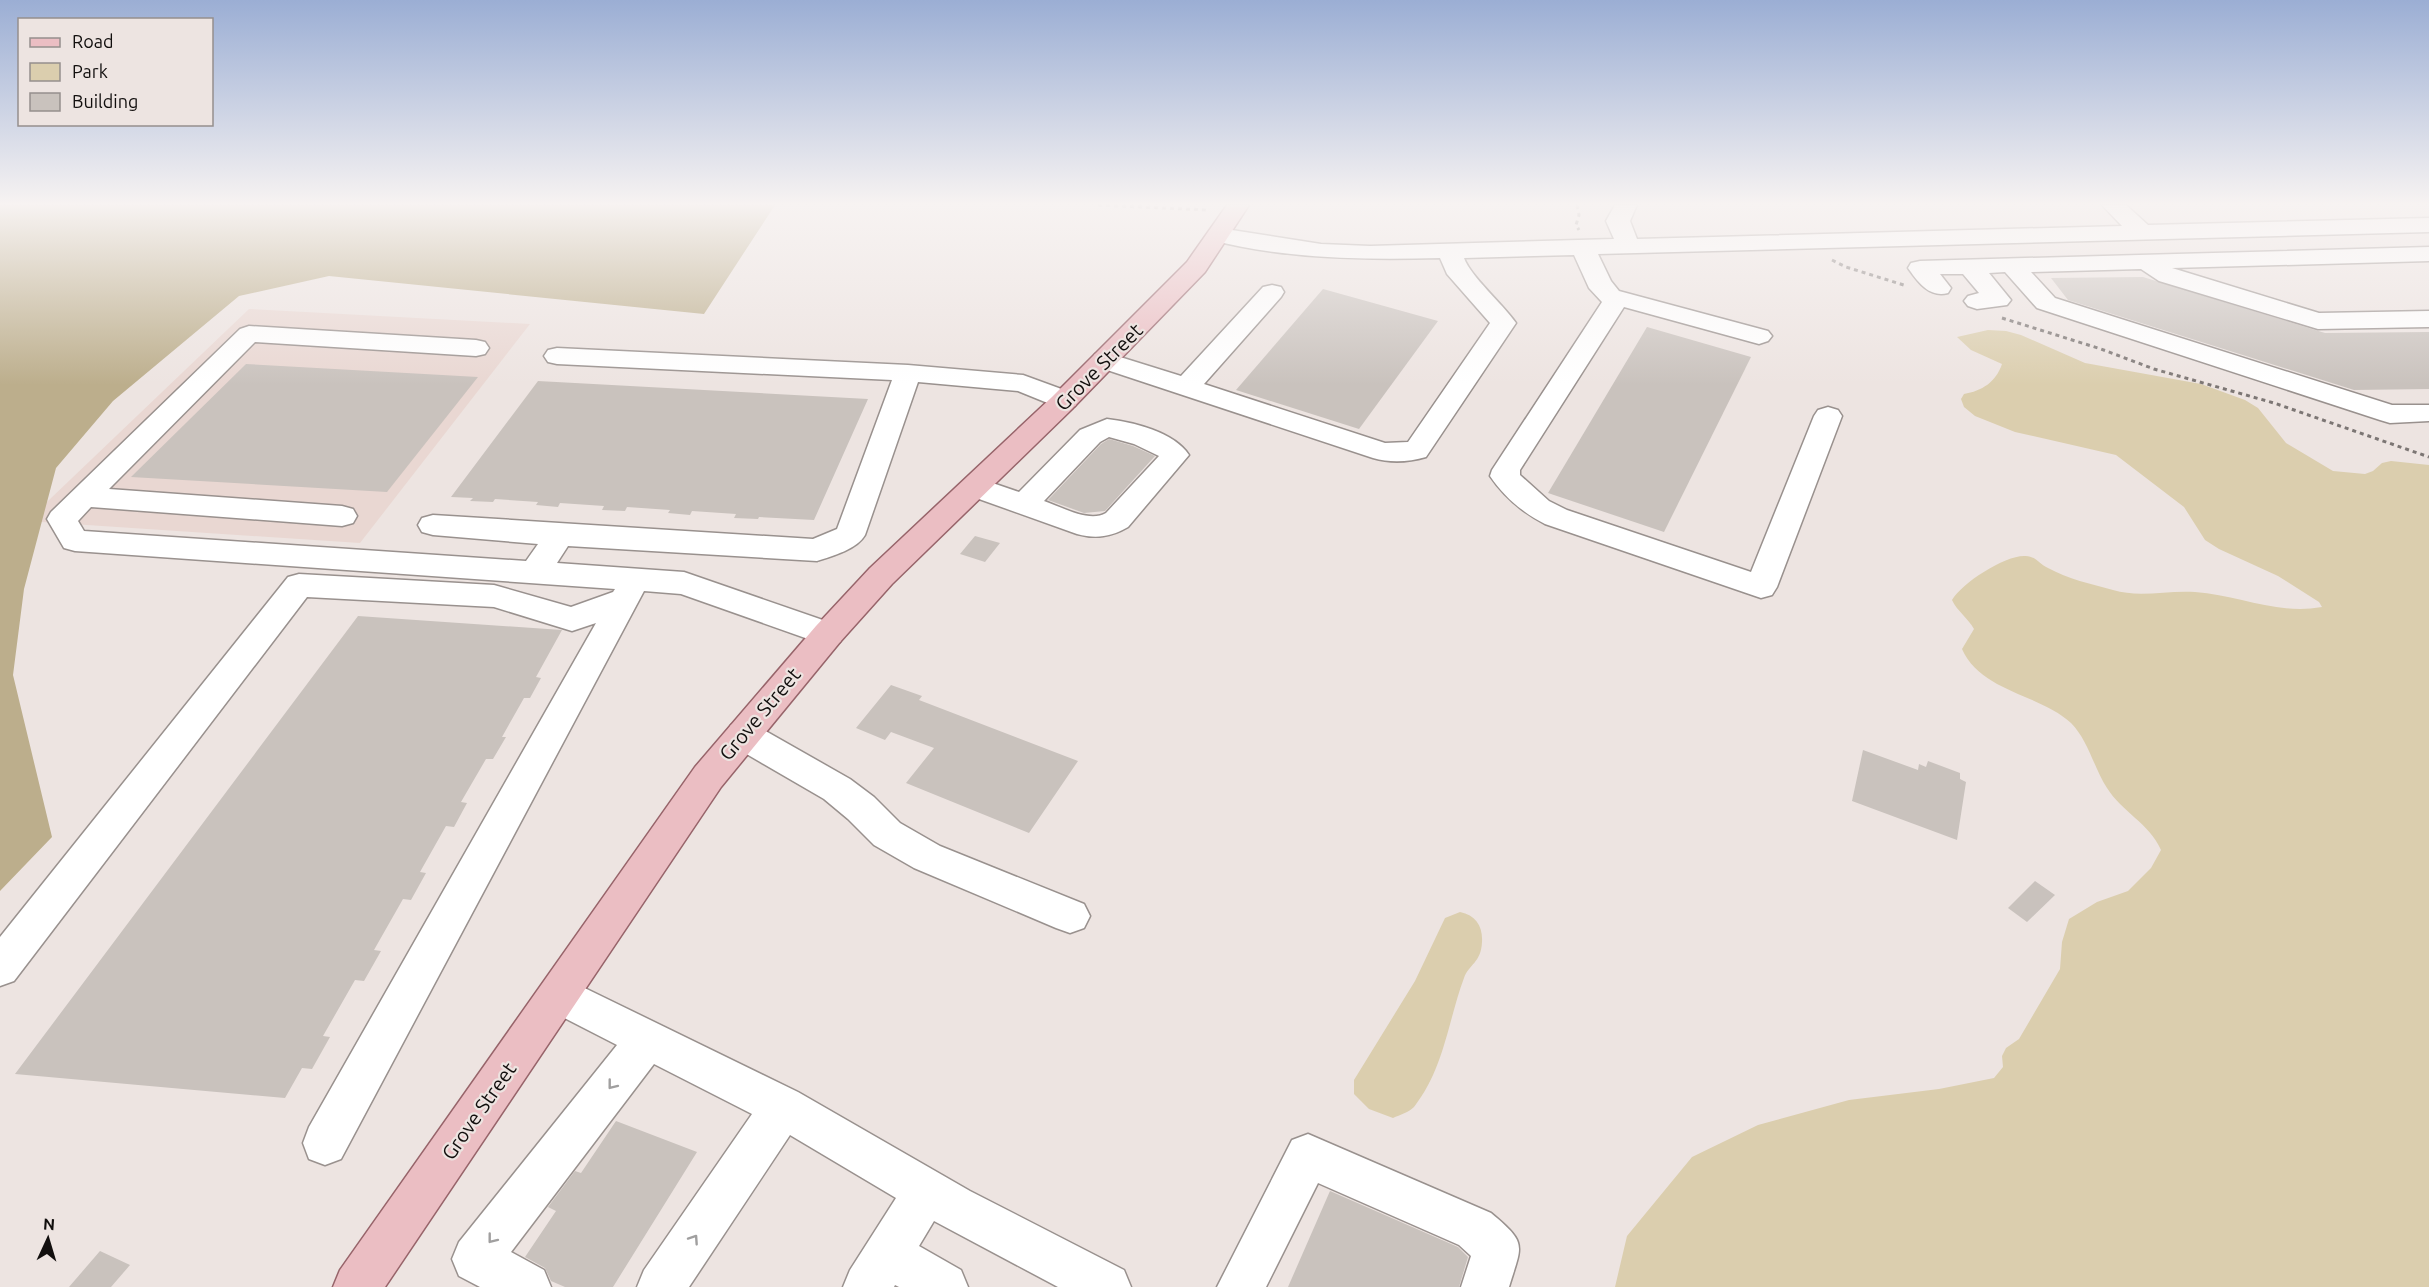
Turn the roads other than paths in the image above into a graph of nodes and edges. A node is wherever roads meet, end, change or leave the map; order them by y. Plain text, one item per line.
1 (1197, 265) edge
2 (1455, 265) edge
3 (1591, 265) edge
4 (2009, 265) edge
5 (2011, 265) edge
6 (2150, 265) edge
7 (1970, 266) junction
8 (1939, 288) dead end
9 (1272, 292) dead end
10 (1617, 298) junction
11 (1977, 300) dead end
12 (2429, 319) edge
13 (1759, 336) dead end
14 (476, 348) dead end
15 (557, 357) dead end
16 (1104, 360) junction
17 (908, 373) junction
18 (1186, 387) junction
19 (1065, 400) junction
20 (2429, 413) edge
21 (1828, 416) dead end
22 (975, 487) junction
23 (84, 497) junction
24 (1024, 504) junction
25 (342, 516) dead end
26 (433, 525) dead end
27 (560, 535) junction
28 (534, 573) junction
29 (630, 590) junction
30 (828, 634) junction
31 (743, 735) junction
32 (1070, 916) dead end
33 (0, 968) edge
34 (560, 994) junction
35 (648, 1039) junction
36 (783, 1107) junction
37 (325, 1143) dead end
38 (927, 1191) junction
39 (878, 1271) edge
40 (357, 1287) edge
41 (526, 1287) edge
42 (661, 1287) edge
43 (944, 1287) edge
44 (1107, 1287) edge
45 (1241, 1287) edge
46 (1485, 1287) edge

1 - 16 main road, Grove Street
2 - 18 street
3 - 10 street
4 - 7 street
5 - 20 street
6 - 12 street
7 - 8 street
7 - 11 street
9 - 18 street
10 - 13 street
10 - 21 street
14 - 23 street
15 - 17 street
16 - 18 street
16 - 19 main road, Grove Street
17 - 19 street
17 - 27 street
19 - 22 main road, Grove Street
22 - 24 street
22 - 30 main road, Grove Street
23 - 25 street
23 - 28 street
24 - 24 street
26 - 27 street
27 - 28 street
28 - 29 street
29 - 30 street
29 - 33 street
29 - 37 street
30 - 31 main road, Grove Street
31 - 32 street
31 - 34 main road, Grove Street
34 - 35 street
34 - 40 main road, Grove Street
35 - 36 street
35 -> 41 street
36 - 38 street
42 -> 36 street
38 - 39 street
38 - 44 street
39 - 43 street
45 - 46 street

